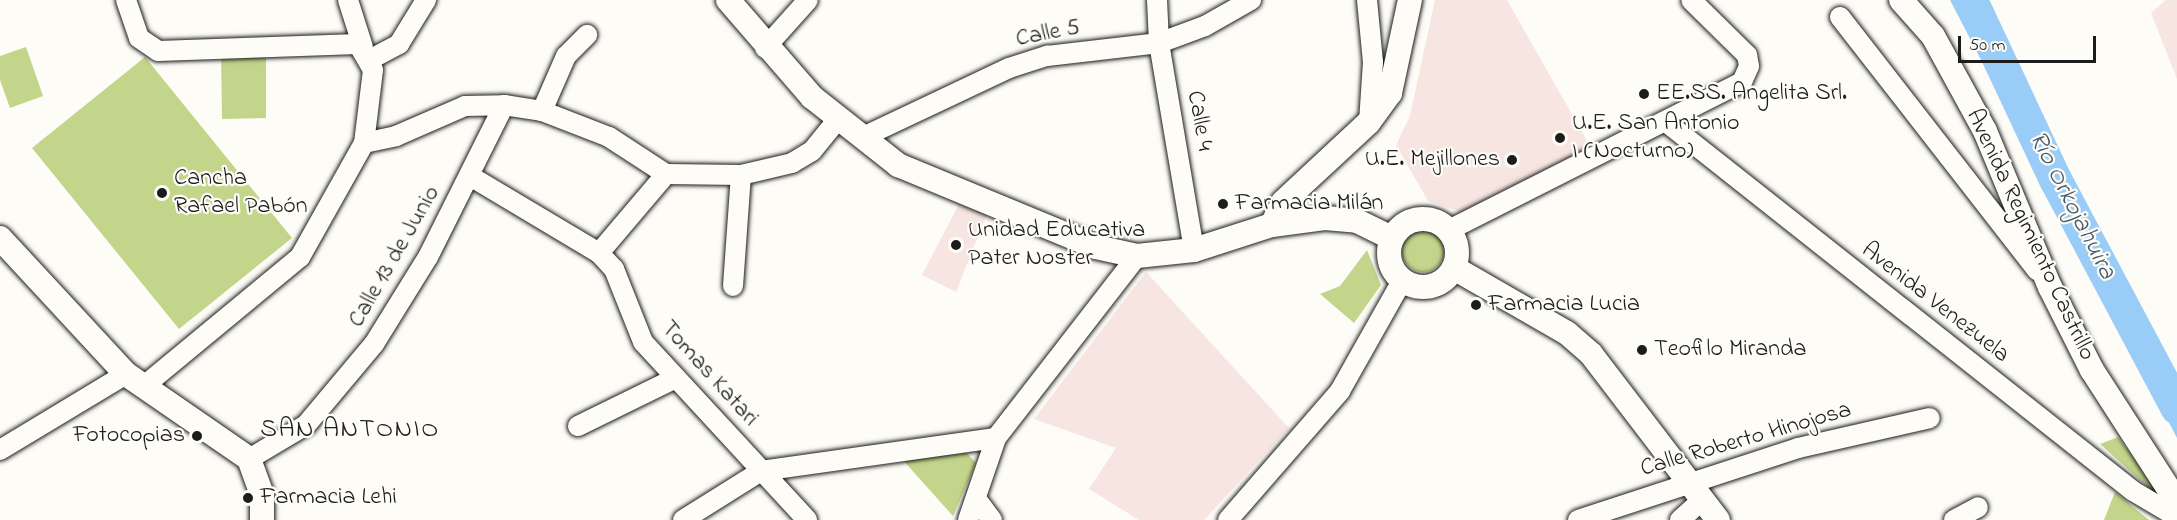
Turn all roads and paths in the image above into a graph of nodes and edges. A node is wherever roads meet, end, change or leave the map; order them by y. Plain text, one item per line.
1 (126, 0) edge
2 (348, 0) edge
3 (426, 0) edge
4 (728, 0) edge
5 (808, 0) edge
6 (1157, 0) edge
7 (1251, 0) edge
8 (1367, 0) edge
9 (1410, 0) edge
10 (1691, 0) edge
11 (1900, 0) edge
12 (1840, 17) dead end
13 (587, 35) dead end
14 (1159, 43) junction
15 (765, 48) junction
16 (367, 53) junction
17 (504, 105) junction
18 (542, 111) junction
19 (838, 119) junction
20 (1369, 122) junction
21 (1666, 122) junction
22 (861, 138) junction
23 (364, 143) junction
24 (666, 174) junction
25 (741, 175) junction
26 (470, 176) junction
27 (1272, 225) junction
28 (1449, 230) junction
29 (0, 238) edge
30 (1392, 238) junction
31 (1194, 250) junction
32 (599, 253) junction
33 (1137, 256) junction
34 (1454, 268) junction
35 (1402, 281) junction
36 (733, 286) dead end
37 (2050, 287) junction
38 (676, 378) junction
39 (135, 380) junction
40 (1930, 418) dead end
41 (578, 426) dead end
42 (996, 438) junction
43 (0, 450) edge
44 (249, 459) junction
45 (761, 471) junction
46 (1695, 491) junction
47 (977, 500) junction
48 (2177, 502) edge
49 (1978, 507) dead end
50 (2177, 517) edge
51 (262, 520) edge
52 (683, 520) edge
53 (807, 520) edge
54 (968, 520) edge
55 (992, 520) edge
56 (1228, 520) edge
57 (1578, 520) edge
58 (1680, 520) edge
59 (1718, 520) edge
60 (1954, 520) edge

1 - 16 street
2 - 16 street
3 - 16 street
4 - 15 main road
5 - 15 street
6 - 14 street, Calle 4
7 - 14 street, Calle 5
8 - 20 street
9 - 20 main road
10 - 21 street
11 - 37 main road, Avenida Regimiento Castrillo
12 - 37 street
13 - 18 street
14 - 22 street, Calle 5
14 - 31 street, Calle 4
15 - 19 main road
16 - 23 street
17 - 18 street
17 - 23 street
17 - 26 street, Calle 13 de Junio
18 - 24 street
19 - 22 main road
19 - 25 street
20 - 27 main road
21 - 28 street
21 - 50 street, Avenida Venezuela
22 - 33 main road
23 - 39 street
24 - 25 street
24 - 32 street
25 - 36 street
26 - 32 street, Tomas Katari
26 - 44 street, Calle 13 de Junio
27 - 30 main road
27 - 31 main road
28 - 30 main road
28 - 34 main road
29 - 39 main road
30 - 35 main road
31 - 33 main road
32 - 38 street, Tomas Katari
33 - 42 street
34 - 35 main road
34 - 46 main road
35 - 56 street
37 - 48 main road, Avenida Regimiento Castrillo
38 - 41 street
38 - 45 street, Tomas Katari
39 - 43 street
39 - 44 main road
40 - 46 street, Calle Roberto Hinojosa
42 - 45 street
42 - 47 street
44 - 51 main road
45 - 52 street
45 - 53 street, Tomas Katari
46 - 57 street, Calle Roberto Hinojosa
46 - 58 street
46 - 59 main road
47 - 54 street
47 - 55 street
49 - 60 street

